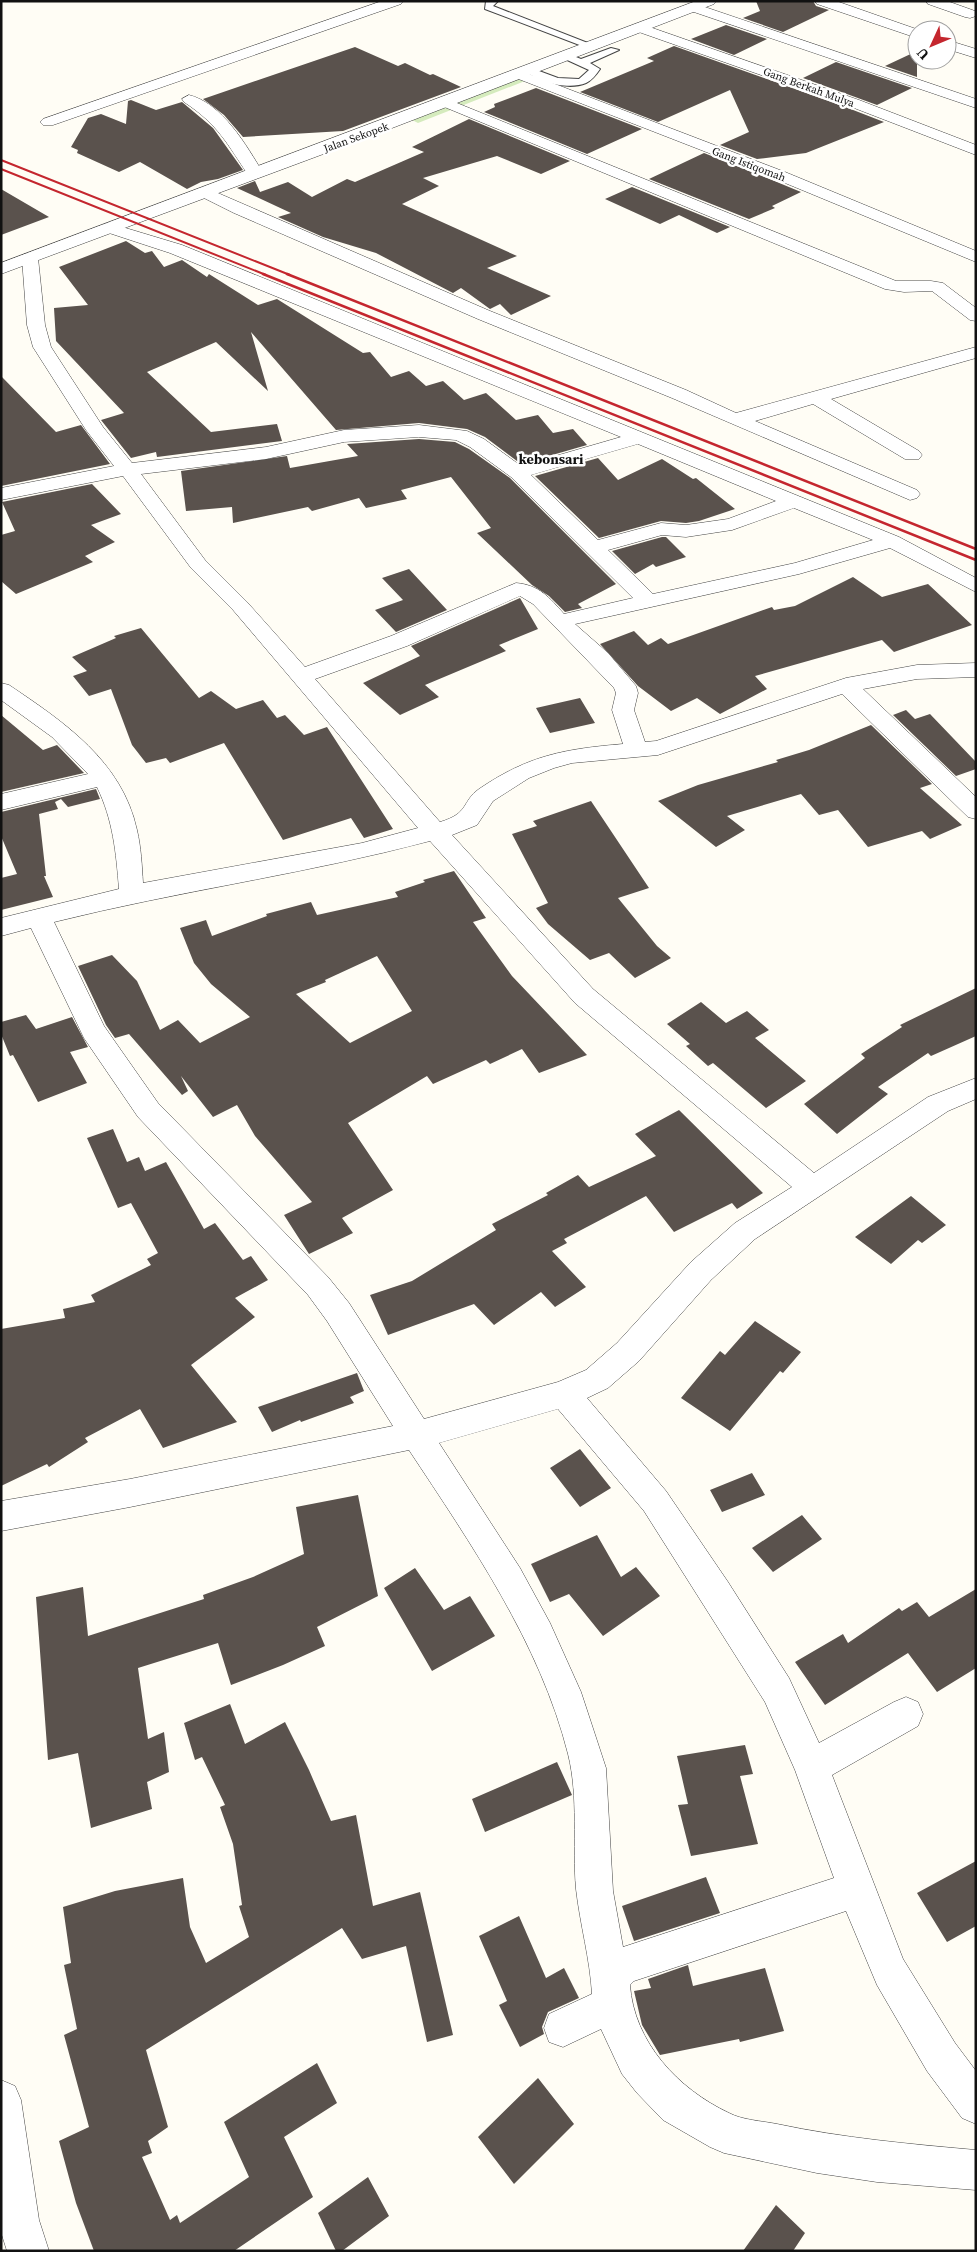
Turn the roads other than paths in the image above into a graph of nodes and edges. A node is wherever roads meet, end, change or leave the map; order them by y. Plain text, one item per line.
1 (396, 1) edge
2 (494, 1) edge
3 (709, 1) edge
4 (822, 1) edge
5 (933, 1) edge
6 (693, 8) junction
7 (970, 14) dead end
8 (646, 29) junction
9 (907, 31) edge
10 (592, 47) junction
11 (957, 47) edge
12 (614, 50) dead end
13 (976, 54) edge
14 (575, 60) junction
15 (526, 73) junction
16 (189, 100) dead end
17 (447, 104) junction
18 (976, 104) edge
19 (48, 122) dead end
20 (976, 150) edge
21 (255, 173) junction
22 (204, 192) junction
23 (109, 228) junction
24 (976, 257) edge
25 (30, 258) junction
26 (1, 269) edge
27 (976, 316) edge
28 (976, 352) edge
29 (817, 399) junction
30 (734, 419) junction
31 (639, 438) junction
32 (912, 455) dead end
33 (126, 470) junction
34 (518, 473) junction
35 (1, 494) edge
36 (910, 494) dead end
37 (794, 501) junction
38 (892, 541) junction
39 (594, 548) junction
40 (976, 586) edge
41 (648, 601) junction
42 (559, 622) junction
43 (976, 670) edge
44 (299, 677) junction
45 (846, 685) junction
46 (1, 690) edge
47 (637, 751) junction
48 (102, 778) junction
49 (1, 802) edge
50 (976, 811) edge
51 (436, 832) junction
52 (132, 894) junction
53 (39, 918) junction
54 (1, 927) edge
55 (976, 1088) edge
56 (813, 1188) junction
57 (564, 1394) junction
58 (417, 1435) junction
59 (1, 1516) edge
60 (906, 1714) dead end
61 (811, 1767) junction
62 (856, 1890) junction
63 (611, 1992) junction
64 (564, 2028) dead end
65 (1, 2100) edge
66 (976, 2104) edge
67 (976, 2170) edge
68 (28, 2251) edge

1 - 19 street
2 - 10 lane
3 - 6 street, Jalan Sekopek
4 - 9 street
5 - 7 street
6 - 8 street, Jalan Sekopek
6 - 18 street
8 - 10 street, Jalan Sekopek
8 - 20 street, Gang Berkah Mulya
10 - 14 street, Jalan Sekopek
11 - 13 street
12 - 14 lane
14 - 15 street, Jalan Sekopek
14 - 15 lane
15 - 17 street, Jalan Sekopek
15 - 24 street, Gang Istiqomah
16 - 21 street
17 - 21 street, Jalan Sekopek
17 - 27 street
21 - 22 street, Jalan Sekopek
22 - 23 street, Jalan Sekopek
22 - 30 street
23 - 25 street, Jalan Sekopek
23 - 31 street
25 - 26 street, Jalan Sekopek
25 - 33 street
28 - 29 street
29 - 30 street
29 - 32 street
30 - 36 street
31 - 34 street
31 - 37 street
33 - 34 street
33 - 35 street
33 - 44 street
34 - 39 street
37 - 38 street
37 - 39 street
38 - 40 street
38 - 41 street
39 - 41 street
41 - 42 street
42 - 44 street
42 - 47 street
43 - 45 street
44 - 51 street
45 - 47 street
45 - 50 street
46 - 48 street
47 - 51 street
48 - 49 street
48 - 52 street
51 - 52 street
51 - 56 street
52 - 53 street
53 - 54 street
53 - 58 street
55 - 56 street
56 - 57 street
57 - 58 street
57 - 61 street
58 - 59 street
58 - 63 street
60 - 61 street
61 - 62 street
62 - 63 street
62 - 66 street
63 - 64 street
63 - 67 street
65 - 68 street

